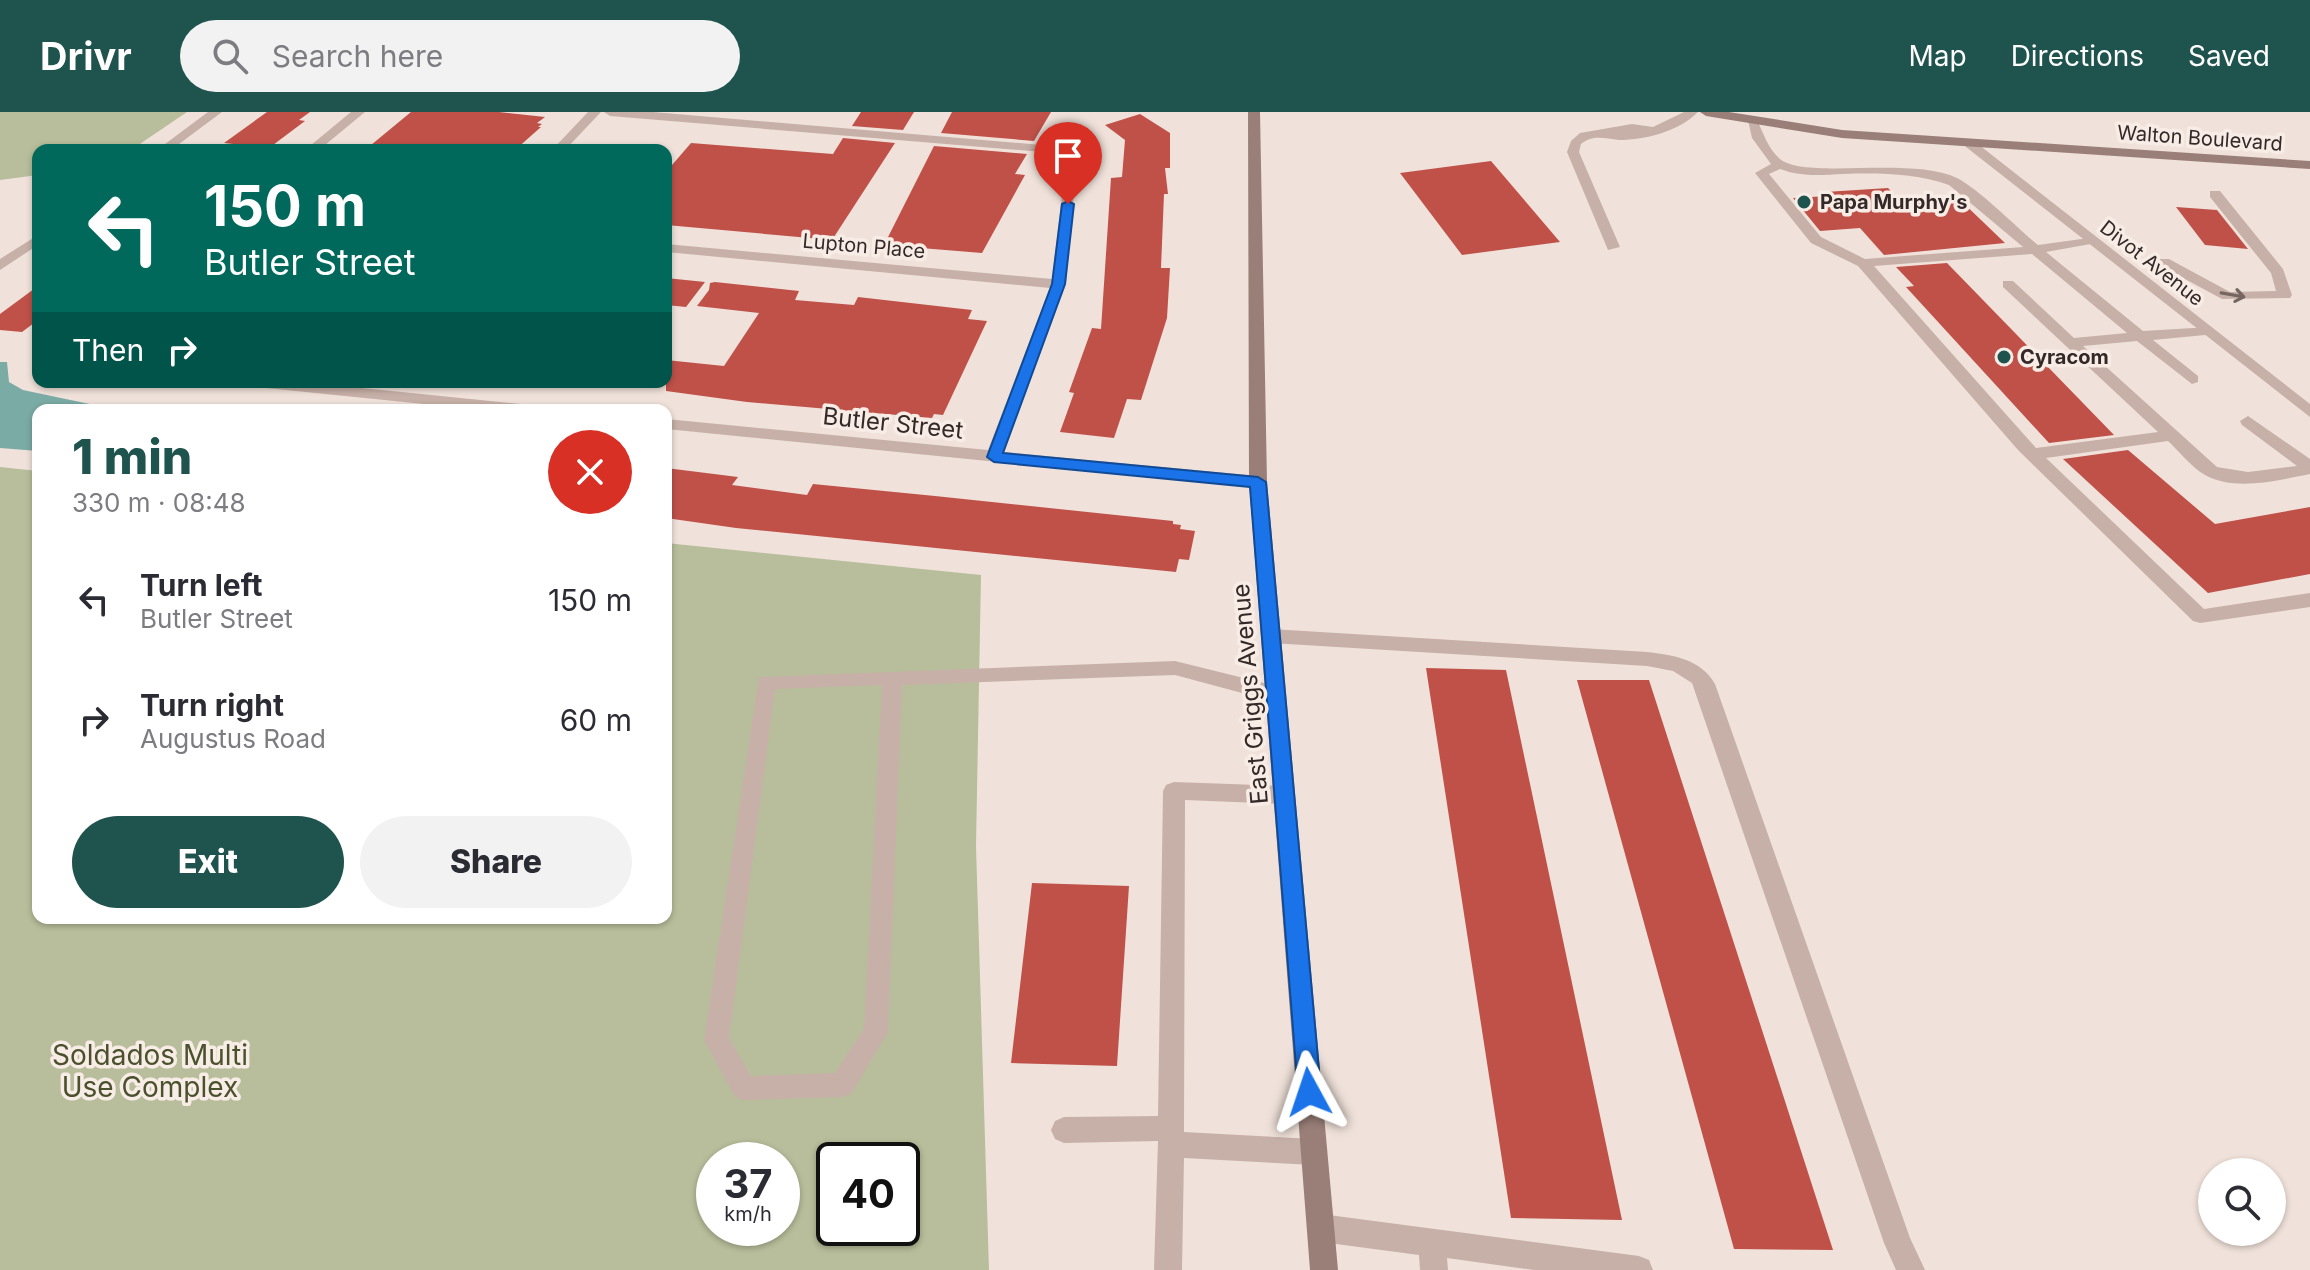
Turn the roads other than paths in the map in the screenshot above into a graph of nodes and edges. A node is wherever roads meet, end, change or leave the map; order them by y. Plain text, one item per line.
1 (216, 112) edge
2 (359, 112) edge
3 (595, 112) edge
4 (610, 112) edge
5 (1254, 112) edge
6 (1692, 112) edge
7 (1706, 112) edge
8 (1751, 119) junction
9 (171, 144) edge
10 (319, 144) edge
11 (564, 144) edge
12 (1970, 144) junction
13 (1780, 165) junction
14 (2310, 165) edge
15 (2215, 194) dead end
16 (2091, 240) junction
17 (32, 243) edge
18 (1613, 247) dead end
19 (672, 249) edge
20 (2035, 250) junction
21 (2164, 262) dead end
22 (1863, 263) junction
23 (0, 266) edge
24 (1059, 284) junction
25 (2008, 284) dead end
26 (2205, 330) junction
27 (2140, 337) junction
28 (2070, 343) junction
29 (2192, 379) dead end
30 (349, 388) edge
31 (481, 404) edge
32 (2310, 412) edge
33 (2248, 421) dead end
34 (672, 425) edge
35 (2171, 435) junction
36 (2033, 454) junction
37 (994, 457) junction
38 (2310, 468) edge
39 (1258, 482) junction
40 (2310, 600) edge
41 (1271, 636) junction
42 (892, 678) junction
43 (1276, 694) junction
44 (1284, 795) junction
45 (1064, 1130) dead end
46 (1171, 1136) junction
47 (1314, 1152) junction
48 (1321, 1228) junction
49 (1432, 1242) junction
50 (1168, 1270) edge
51 (1324, 1270) edge
52 (1434, 1270) edge
53 (1639, 1270) edge
54 (1911, 1270) edge

1 - 9 street
2 - 10 street
3 - 11 street
4 - 24 street
5 - 39 street, East Griggs Avenue
6 - 18 street
7 - 8 street, Walton Boulevard
8 - 12 street, Walton Boulevard
8 - 13 street
12 - 14 street, Walton Boulevard
12 - 16 street, Divot Avenue
13 - 20 street
13 - 22 street
21 -> 15 street
16 - 20 street
16 - 26 street, Divot Avenue
17 - 23 street
19 - 24 street, Lupton Place
20 - 22 street
20 - 27 street
22 - 36 street
24 - 37 street
25 - 28 street
26 - 27 street
26 - 32 street, Divot Avenue
27 - 28 street
27 - 29 street
28 - 35 street
30 - 31 street
33 - 38 street
34 - 37 street, Butler Street
35 - 36 street
35 - 38 street
36 - 40 street
37 - 39 street, Butler Street
39 - 41 street, East Griggs Avenue
41 - 43 street, East Griggs Avenue
41 - 54 street
42 - 42 street
42 - 43 street
43 - 44 street, East Griggs Avenue
44 - 46 street
44 - 47 street, East Griggs Avenue
45 - 46 street
46 - 47 street
46 - 50 street
47 - 48 street, East Griggs Avenue
48 - 49 street
48 - 51 street, East Griggs Avenue
49 - 52 street
49 - 53 street

